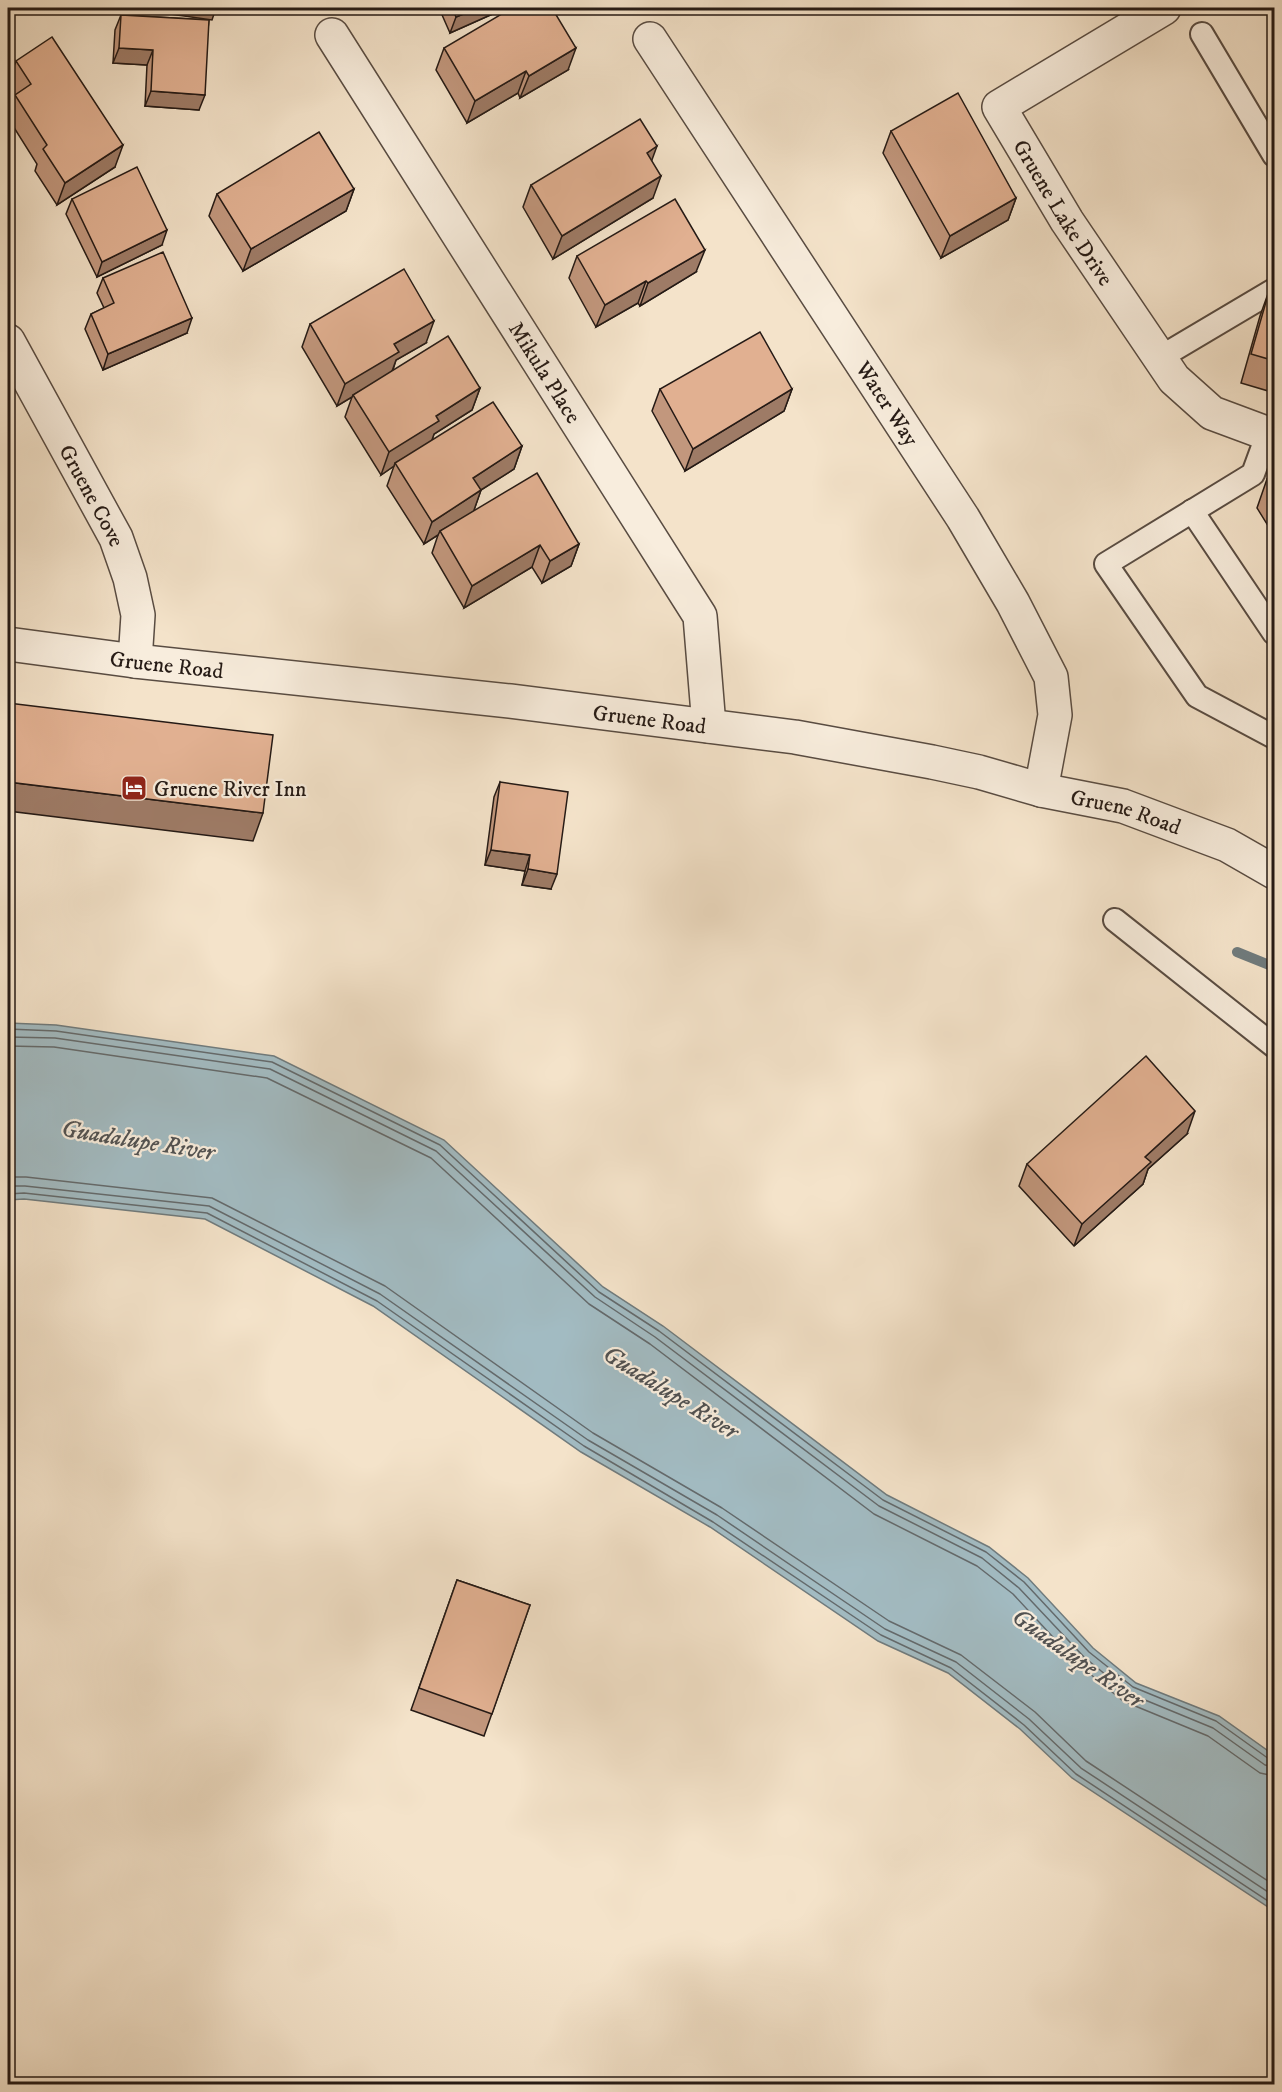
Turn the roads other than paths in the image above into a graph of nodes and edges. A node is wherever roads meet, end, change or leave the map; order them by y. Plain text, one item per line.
1 (1164, 8) edge
2 (1202, 34) dead end
3 (332, 35) dead end
4 (650, 39) dead end
5 (1275, 155) edge
6 (1275, 290) edge
7 (8, 341) edge
8 (1161, 357) junction
9 (1271, 435) edge
10 (1192, 511) junction
11 (1275, 633) edge
12 (8, 644) edge
13 (135, 661) junction
14 (709, 726) junction
15 (1275, 737) edge
16 (1041, 790) junction
17 (1275, 872) edge
18 (1115, 920) dead end
19 (1275, 1046) edge

1 - 8 street, Gruene Lake Drive
2 - 5 lane
3 - 14 street, Mikula Place
4 - 16 street, Water Way
6 - 8 lane
7 - 13 street, Gruene Cove
8 - 9 street, Gruene Lake Drive
9 - 10 lane
10 - 11 lane
10 - 15 lane
12 - 13 street, Gruene Road
13 - 14 street, Gruene Road
14 - 16 street, Gruene Road
16 - 17 street, Gruene Road
18 - 19 lane

